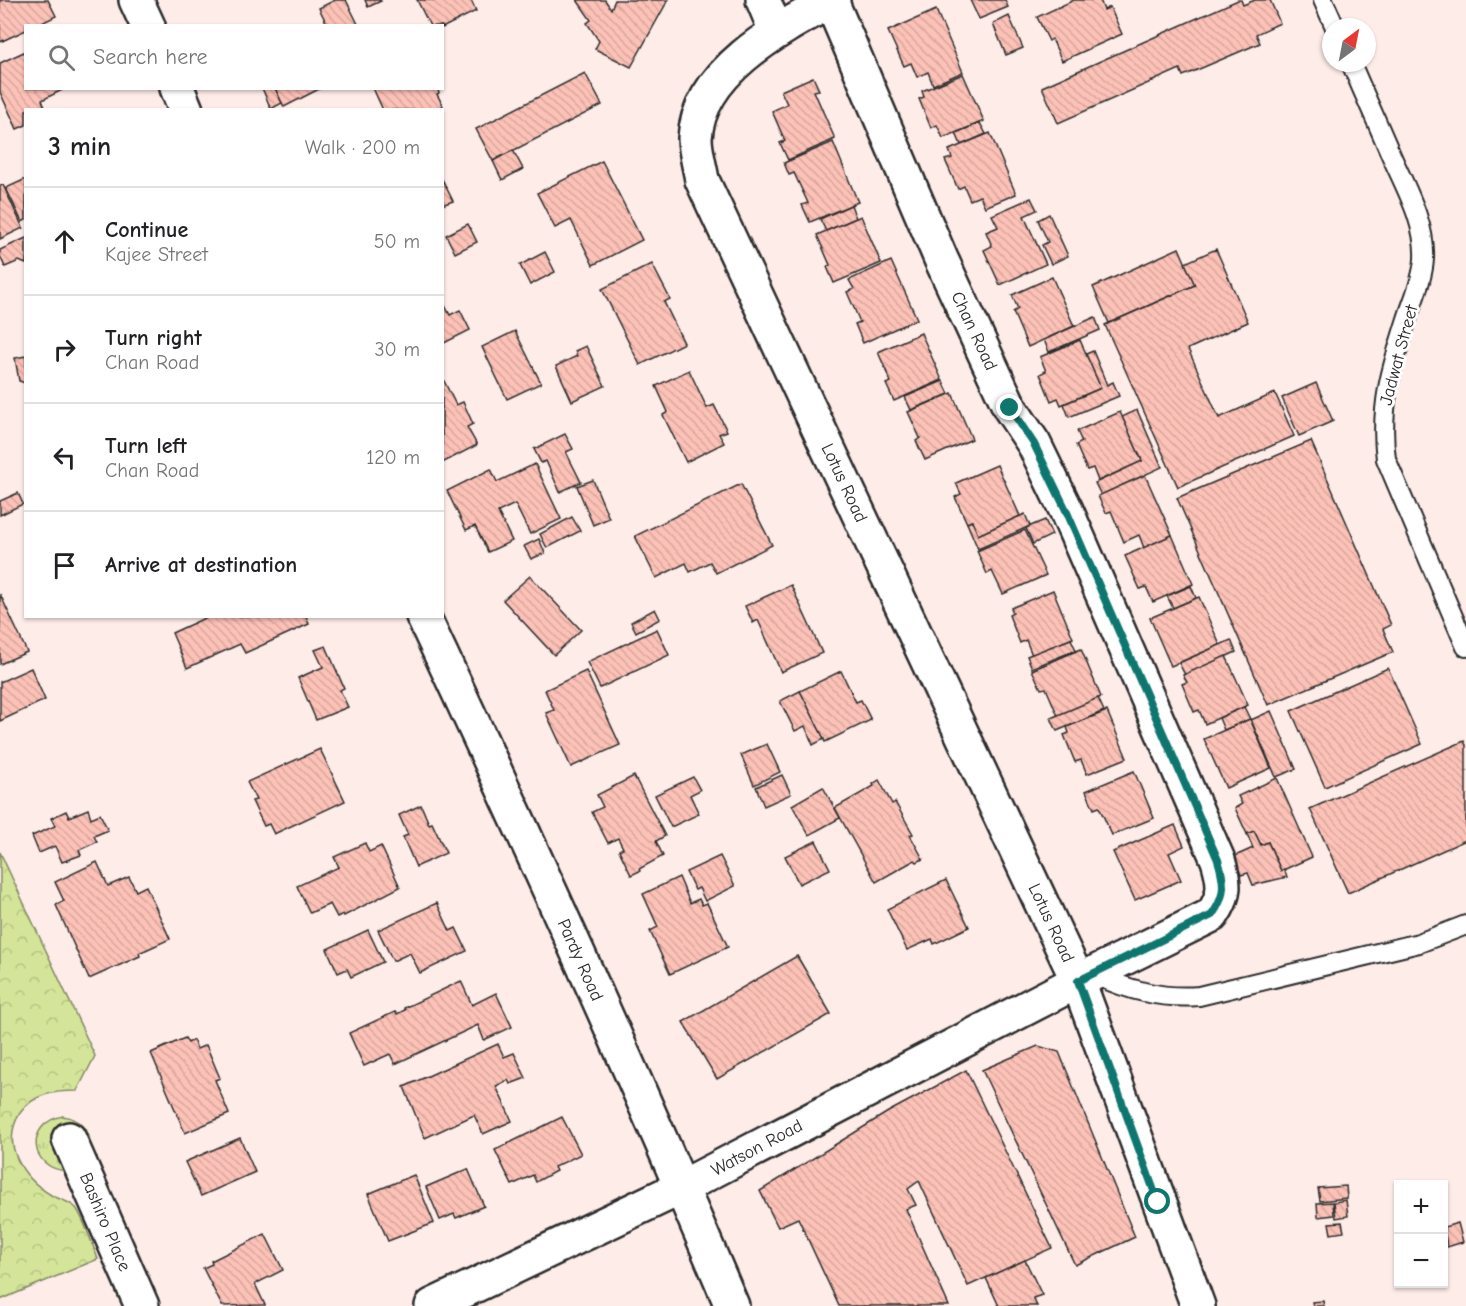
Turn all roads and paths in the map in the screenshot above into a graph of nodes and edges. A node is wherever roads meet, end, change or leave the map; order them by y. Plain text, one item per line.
1 (136, 0) edge
2 (763, 0) edge
3 (832, 0) edge
4 (1323, 0) edge
5 (1331, 18) edge
6 (147, 24) edge
7 (776, 31) junction
8 (1354, 72) edge
9 (178, 90) edge
10 (185, 108) edge
11 (424, 618) edge
12 (1466, 647) edge
13 (1466, 925) edge
14 (1085, 977) junction
15 (69, 1138) dead end
16 (682, 1187) junction
17 (141, 1306) edge
18 (432, 1306) edge
19 (732, 1306) edge
20 (1198, 1306) edge

1 - 6 street
2 - 7 street
3 - 7 street, Lotus Road
3 - 14 street, Chan Road
4 - 5 lane
7 - 14 street, Lotus Road
8 - 12 lane, Jadwat Street
9 - 10 street
11 - 16 street, Pardy Road
13 - 14 lane
14 - 16 street, Watson Road
14 - 20 street, Lotus Road
15 - 17 street, Bashiro Place
16 - 18 street, Watson Road
16 - 19 street, Pardy Road

